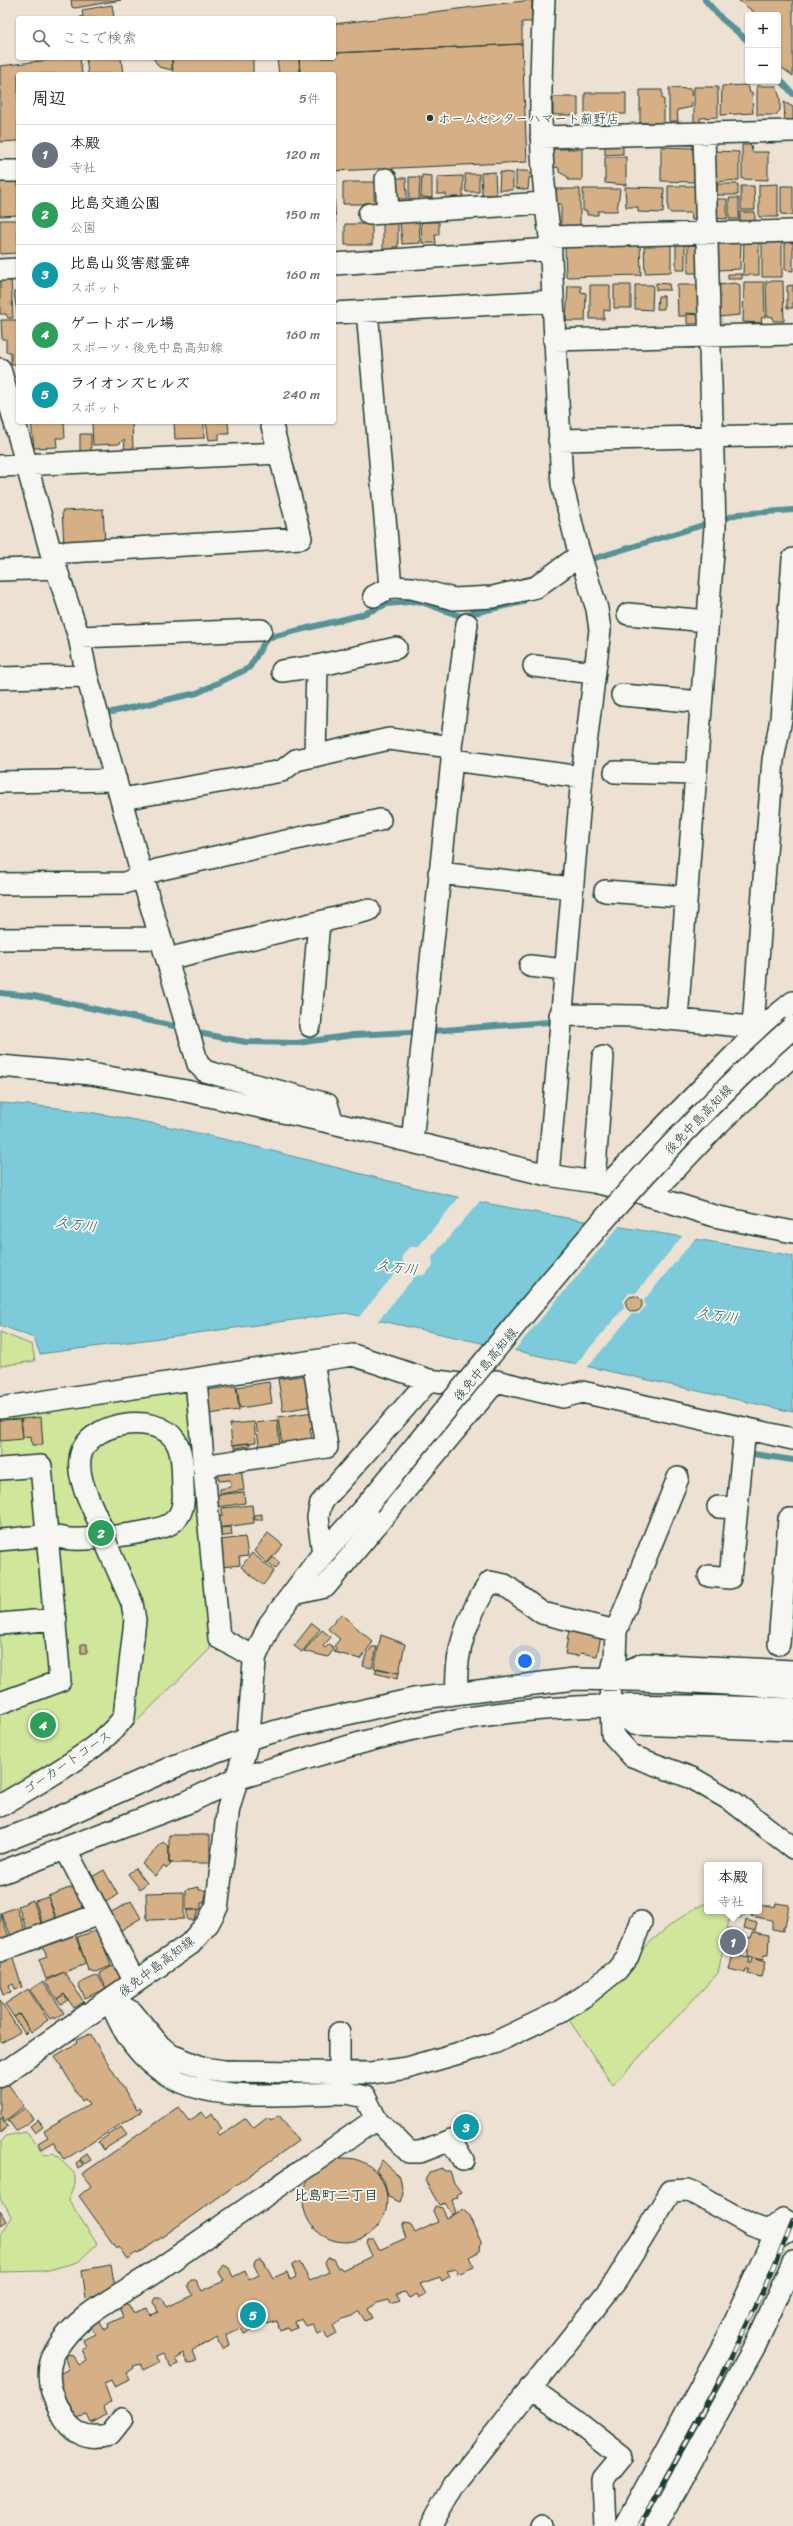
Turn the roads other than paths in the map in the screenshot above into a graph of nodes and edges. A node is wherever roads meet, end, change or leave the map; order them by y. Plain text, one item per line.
1 (544, 0) edge
2 (793, 131) edge
3 (704, 134) junction
4 (540, 137) junction
5 (0, 171) edge
6 (16, 171) edge
7 (386, 179) dead end
8 (545, 203) junction
9 (793, 231) edge
10 (706, 233) junction
11 (550, 243) junction
12 (336, 264) edge
13 (16, 269) edge
14 (0, 270) edge
15 (552, 301) junction
16 (367, 311) junction
17 (336, 313) edge
18 (793, 334) edge
19 (710, 336) junction
20 (554, 340) junction
21 (7, 373) edge
22 (16, 417) edge
23 (18, 424) edge
24 (272, 424) edge
25 (793, 435) edge
26 (713, 436) junction
27 (559, 440) junction
28 (279, 453) junction
29 (26, 465) junction
30 (0, 466) edge
31 (580, 555) junction
32 (793, 559) edge
33 (53, 560) junction
34 (0, 570) edge
35 (628, 614) dead end
36 (708, 621) junction
37 (467, 624) dead end
38 (261, 630) dead end
39 (78, 636) junction
40 (396, 648) dead end
41 (317, 666) junction
42 (534, 666) dead end
43 (282, 671) dead end
44 (595, 673) junction
45 (87, 676) junction
46 (0, 678) edge
47 (622, 694) dead end
48 (701, 702) junction
49 (787, 719) edge
50 (452, 753) junction
51 (315, 756) junction
52 (615, 772) dead end
53 (696, 774) junction
54 (582, 777) junction
55 (0, 782) edge
56 (119, 789) junction
57 (380, 820) dead end
58 (439, 873) junction
59 (142, 876) junction
60 (0, 884) edge
61 (572, 888) junction
62 (605, 891) dead end
63 (686, 897) junction
64 (369, 910) dead end
65 (319, 922) junction
66 (160, 938) junction
67 (0, 939) edge
68 (167, 959) junction
69 (530, 966) dead end
70 (564, 970) junction
71 (793, 1002) edge
72 (560, 1014) junction
73 (677, 1019) junction
74 (310, 1026) dead end
75 (757, 1027) junction
76 (793, 1027) edge
77 (793, 1055) edge
78 (603, 1057) dead end
79 (0, 1066) edge
80 (333, 1122) junction
81 (412, 1142) junction
82 (548, 1175) junction
83 (601, 1183) junction
84 (639, 1197) junction
85 (793, 1232) edge
86 (313, 1361) junction
87 (196, 1380) junction
88 (429, 1380) junction
89 (496, 1381) junction
90 (0, 1408) edge
91 (746, 1428) junction
92 (793, 1439) edge
93 (203, 1466) junction
94 (0, 1469) edge
95 (678, 1478) dead end
96 (793, 1519) edge
97 (0, 1540) edge
98 (49, 1543) junction
99 (0, 1552) edge
100 (323, 1554) junction
101 (709, 1576) dead end
102 (294, 1594) junction
103 (788, 1600) edge
104 (56, 1619) junction
105 (0, 1624) edge
106 (616, 1631) junction
107 (779, 1644) dead end
108 (255, 1657) junction
109 (793, 1671) edge
110 (610, 1679) junction
111 (793, 1688) edge
112 (456, 1692) junction
113 (0, 1703) edge
114 (610, 1705) junction
115 (793, 1710) edge
116 (793, 1730) edge
117 (248, 1739) junction
118 (236, 1779) junction
119 (0, 1806) edge
120 (0, 1842) edge
121 (65, 1848) junction
122 (793, 1848) edge
123 (0, 1873) edge
124 (99, 1914) junction
125 (641, 1922) dead end
126 (0, 1951) edge
127 (135, 1982) junction
128 (110, 2000) junction
129 (340, 2033) dead end
130 (339, 2072) junction
131 (0, 2076) edge
132 (376, 2119) junction
133 (463, 2160) dead end
134 (793, 2227) edge
135 (793, 2262) edge
136 (530, 2388) junction
137 (122, 2419) dead end
138 (431, 2526) edge
139 (605, 2526) edge
140 (625, 2526) edge
141 (655, 2526) edge

1 - 4 street
2 - 3 street
3 - 4 street
3 - 10 street
4 - 8 street
5 - 6 street
7 - 8 street
8 - 11 street
9 - 10 street
10 - 11 street
10 - 19 street
11 - 12 street
11 - 15 street
13 - 14 street
15 - 16 street
15 - 20 street
16 - 17 street
16 - 31 street
18 - 19 street
19 - 20 street
19 - 26 street
20 - 27 street
21 - 22 street
23 - 29 street
24 - 28 street
25 - 26 street
26 - 27 street
26 - 36 street
27 - 31 street
28 - 29 street
28 - 33 street
29 - 30 street
29 - 33 street
31 - 44 street
32 - 49 street
33 - 34 street
33 - 39 street
35 - 36 street
36 - 48 street
37 - 50 street
38 - 39 street
39 - 45 street
40 - 41 street
41 - 43 street
41 - 51 street
42 - 44 street
44 - 54 street
45 - 46 street
45 - 56 street
47 - 48 street
48 - 53 street
49 - 75 street
50 - 51 street
50 - 54 street
50 - 58 street
51 - 56 street
52 - 53 street
53 - 63 street
54 - 61 street
55 - 56 street
56 - 59 street
57 - 59 street
58 - 61 street
58 - 81 street
59 - 60 street
59 - 66 street
61 - 70 street
62 - 63 street
63 - 73 street
64 - 65 street
65 - 68 street
65 - 74 street
66 - 67 street
66 - 68 street
68 - 80 street
69 - 70 street
70 - 72 street
71 - 75 street
72 - 73 street
72 - 82 street
73 - 75 street
75 - 83 street
76 - 100 main road, 後免中島高知線, bridge
77 - 84 street
78 - 83 street
79 - 80 street
80 - 81 street
81 - 82 street
82 - 83 street
83 - 84 street
84 - 85 street
86 - 87 street
86 - 88 street
86 - 93 street
87 - 90 street
87 - 93 street
88 - 89 street
88 - 100 street
89 - 91 street
89 - 102 street
91 - 92 street
91 - 101 street
93 - 108 street
94 - 98 street
95 - 106 street
96 - 103 street
97 - 98 street
98 - 99 street
98 - 104 street
98 - 119 street, ゴーカートコース, bridge
100 - 102 main road, 後免中島高知線
102 - 108 main road, 後免中島高知線
103 - 107 street
104 - 105 street
104 - 113 street
106 - 110 street
106 - 112 street
108 - 117 main road, 後免中島高知線
109 - 110 street
110 - 111 street
110 - 112 street
110 - 114 street
112 - 117 street
114 - 115 street
114 - 116 street
114 - 118 street
114 - 122 street
117 - 118 main road, 後免中島高知線
117 - 120 main road
118 - 121 main road
118 - 127 main road, 後免中島高知線
121 - 123 main road
121 - 124 street
124 - 126 street
124 - 127 street
125 - 130 street
127 - 128 main road, 後免中島高知線
128 - 130 street
128 - 131 main road, 後免中島高知線
128 - 132 street
129 - 130 street
132 - 133 street
132 - 137 street
134 - 136 street
134 - 140 street
135 - 141 street
136 - 138 street
136 - 139 street

